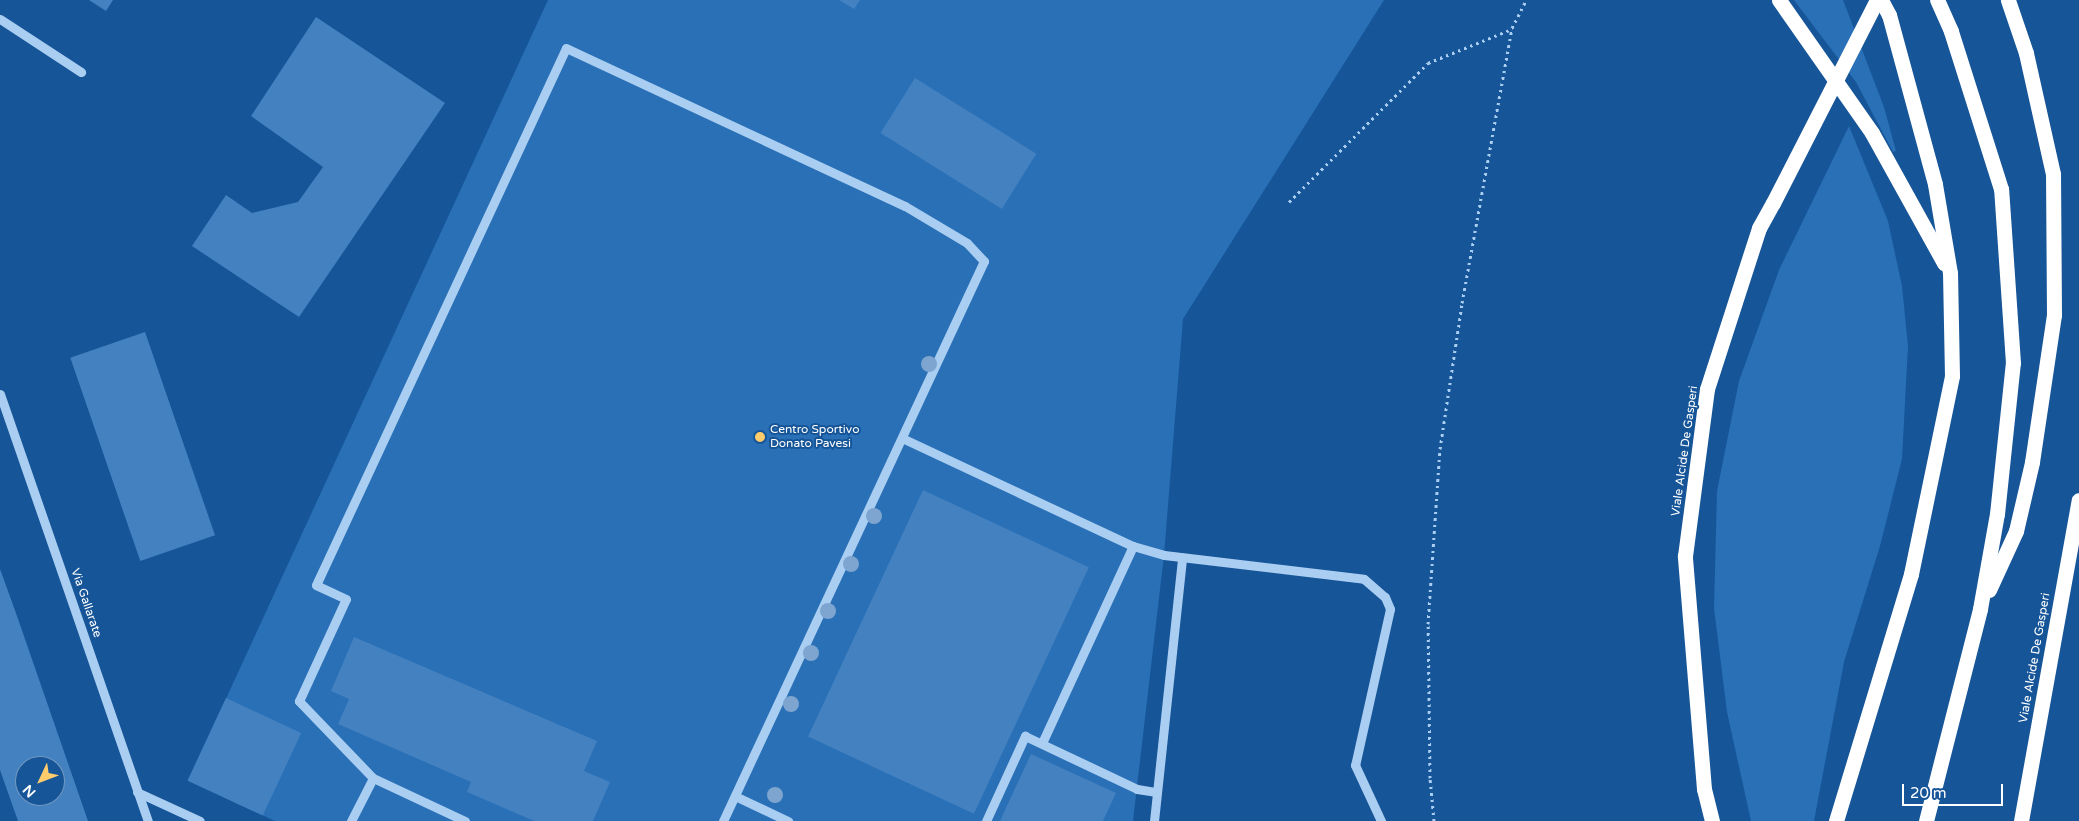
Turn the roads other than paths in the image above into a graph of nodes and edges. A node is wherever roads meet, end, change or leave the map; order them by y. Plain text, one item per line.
1 (1779, 0) edge
2 (1877, 0) edge
3 (1881, 0) edge
4 (1937, 0) edge
5 (2008, 0) edge
6 (0, 19) edge
7 (81, 72) dead end
8 (1950, 273) junction
9 (0, 394) edge
10 (902, 438) junction
11 (2079, 500) edge
12 (1133, 546) junction
13 (1182, 557) junction
14 (1980, 609) junction
15 (1042, 743) junction
16 (373, 778) junction
17 (137, 792) junction
18 (1157, 792) junction
19 (735, 796) junction
20 (148, 821) edge
21 (200, 821) edge
22 (351, 821) edge
23 (465, 821) edge
24 (723, 821) edge
25 (788, 821) edge
26 (986, 821) edge
27 (1154, 821) edge
28 (1381, 821) edge
29 (1712, 821) edge
30 (1836, 821) edge
31 (1926, 821) edge
32 (2021, 821) edge

1 - 8 highway
2 - 29 highway, Viale Alcide De Gasperi, bridge
3 - 8 highway
4 - 14 highway
5 - 14 highway
6 - 7 street
8 - 30 highway
9 - 17 street, Via Gallarate
10 - 12 street
10 - 16 street
10 - 19 street
11 - 32 highway, Viale Alcide De Gasperi
12 - 13 street
12 - 15 street
13 - 18 street
13 - 28 street
14 - 31 highway
15 - 18 street
15 - 26 street
16 - 22 street
16 - 23 street
17 - 20 street, Via Gallarate
17 - 21 street
18 - 27 street
19 - 24 street
19 - 25 street

